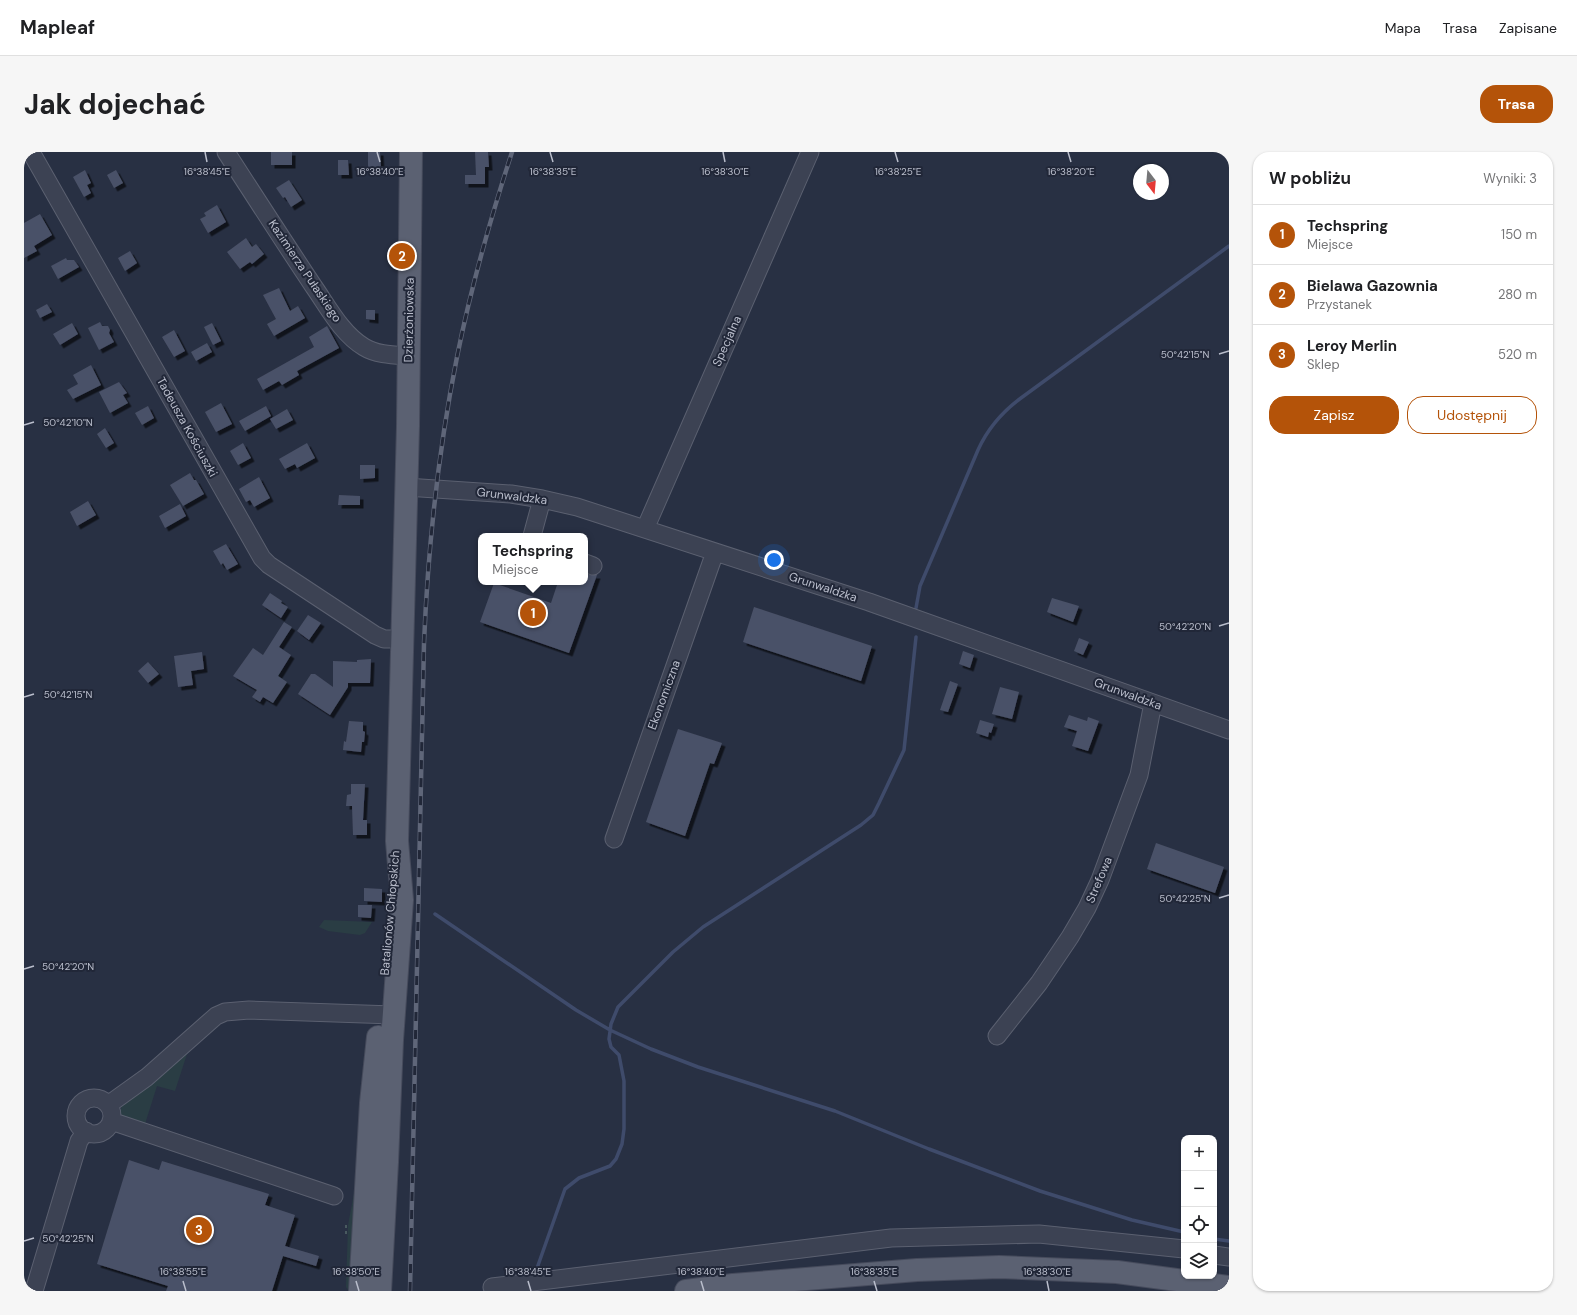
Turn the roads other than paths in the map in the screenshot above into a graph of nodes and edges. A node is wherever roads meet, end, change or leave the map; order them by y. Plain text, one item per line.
1 (31, 152) edge
2 (226, 152) edge
3 (411, 152) edge
4 (810, 152) edge
5 (409, 356) junction
6 (406, 487) junction
7 (542, 499) junction
8 (645, 529) junction
9 (533, 533) edge
10 (715, 552) junction
11 (402, 639) junction
12 (1153, 703) junction
13 (1229, 730) edge
14 (614, 839) dead end
15 (387, 1015) junction
16 (997, 1036) dead end
17 (110, 1113) junction
18 (86, 1132) junction
19 (334, 1196) dead end
20 (1181, 1249) edge
21 (1217, 1255) edge
22 (1229, 1257) edge
23 (842, 1277) junction
24 (492, 1287) dead end
25 (1229, 1287) edge
26 (34, 1291) edge
27 (360, 1291) edge
28 (380, 1291) edge
29 (686, 1291) edge
30 (766, 1291) edge

1 - 11 street, Tadeusza Kościuszki
2 - 5 street, Kazimierza Pułaskiego
3 - 5 main road, Dzierżoniowska
4 - 8 street, Specjalna
5 - 6 main road, Dzierżoniowska
6 - 7 street, Grunwaldzka
6 - 11 main road, Dzierżoniowska
7 - 8 street, Grunwaldzka
7 - 9 street
8 - 10 street, Grunwaldzka
10 - 12 street, Grunwaldzka
10 - 14 street, Ekonomiczna
11 - 15 main road, Batalionów Chłopskich
12 - 13 street, Grunwaldzka
12 - 16 street, Strefowa
15 - 17 street
15 - 27 main road, Batalionów Chłopskich
15 - 28 main road, Batalionów Chłopskich
17 - 18 street
17 - 18 street
17 - 19 street
18 - 26 street
20 - 24 street
21 - 22 street
23 - 25 main road
23 - 29 main road
23 - 30 main road

